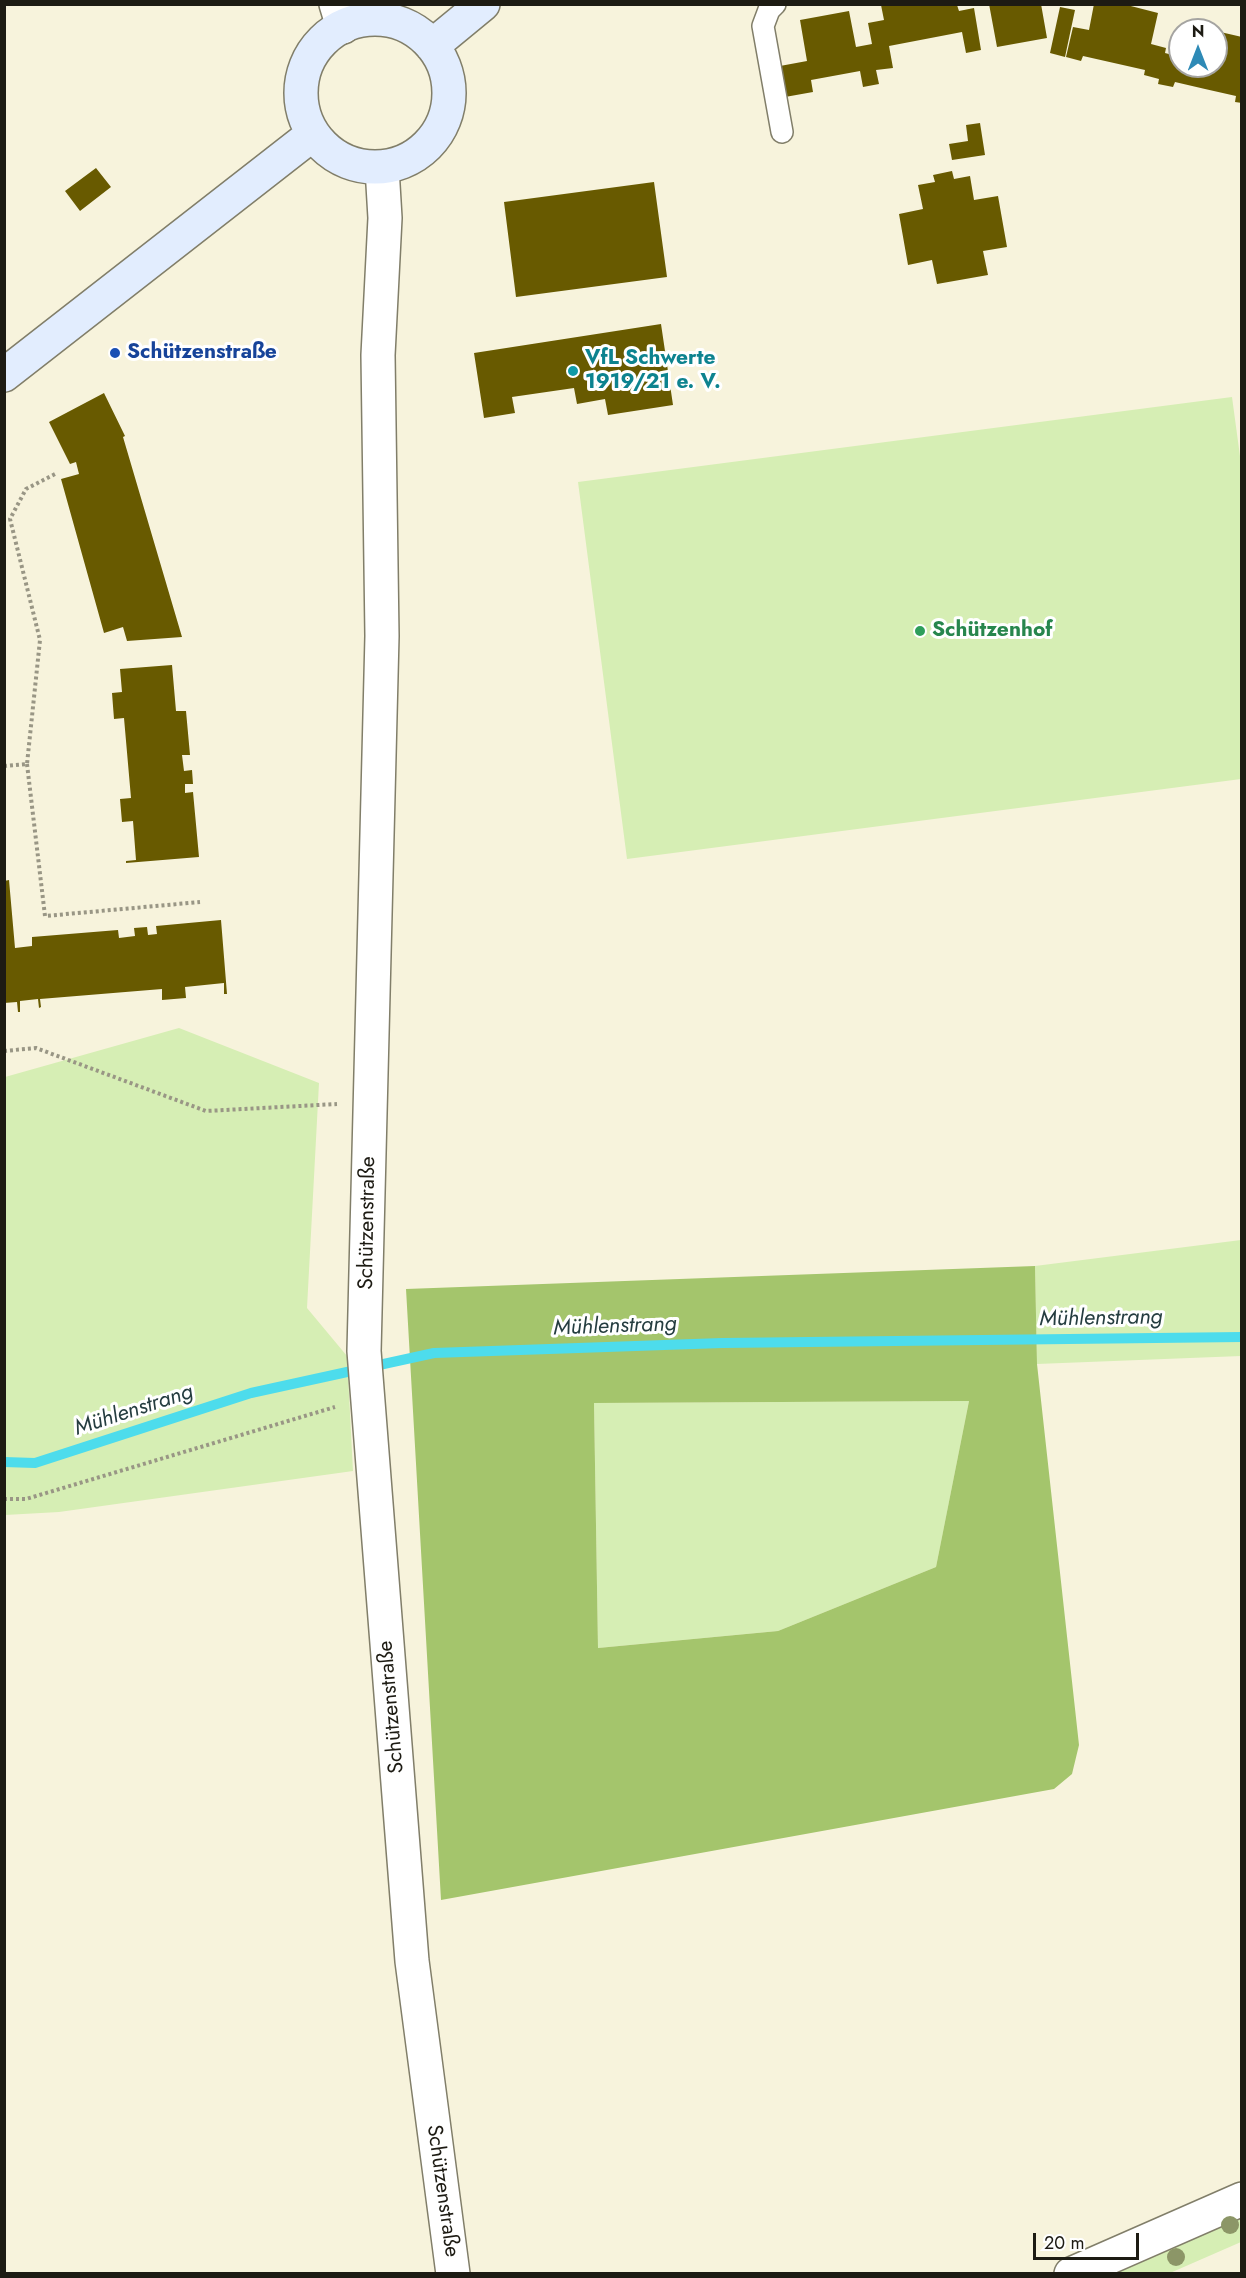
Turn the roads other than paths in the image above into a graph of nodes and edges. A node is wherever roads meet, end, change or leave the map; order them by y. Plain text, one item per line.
1 (483, 4) edge
2 (775, 4) edge
3 (340, 16) edge
4 (432, 45) junction
5 (782, 132) dead end
6 (313, 134) junction
7 (382, 168) junction
8 (4, 375) edge
9 (1242, 2199) edge
10 (453, 2274) edge
11 (1071, 2274) edge

1 - 4 main road
2 - 5 lane
3 - 4 main road
3 - 6 main road
4 - 7 main road
6 - 7 main road
6 - 8 main road
7 - 10 street, Schützenstraße
9 - 11 street

